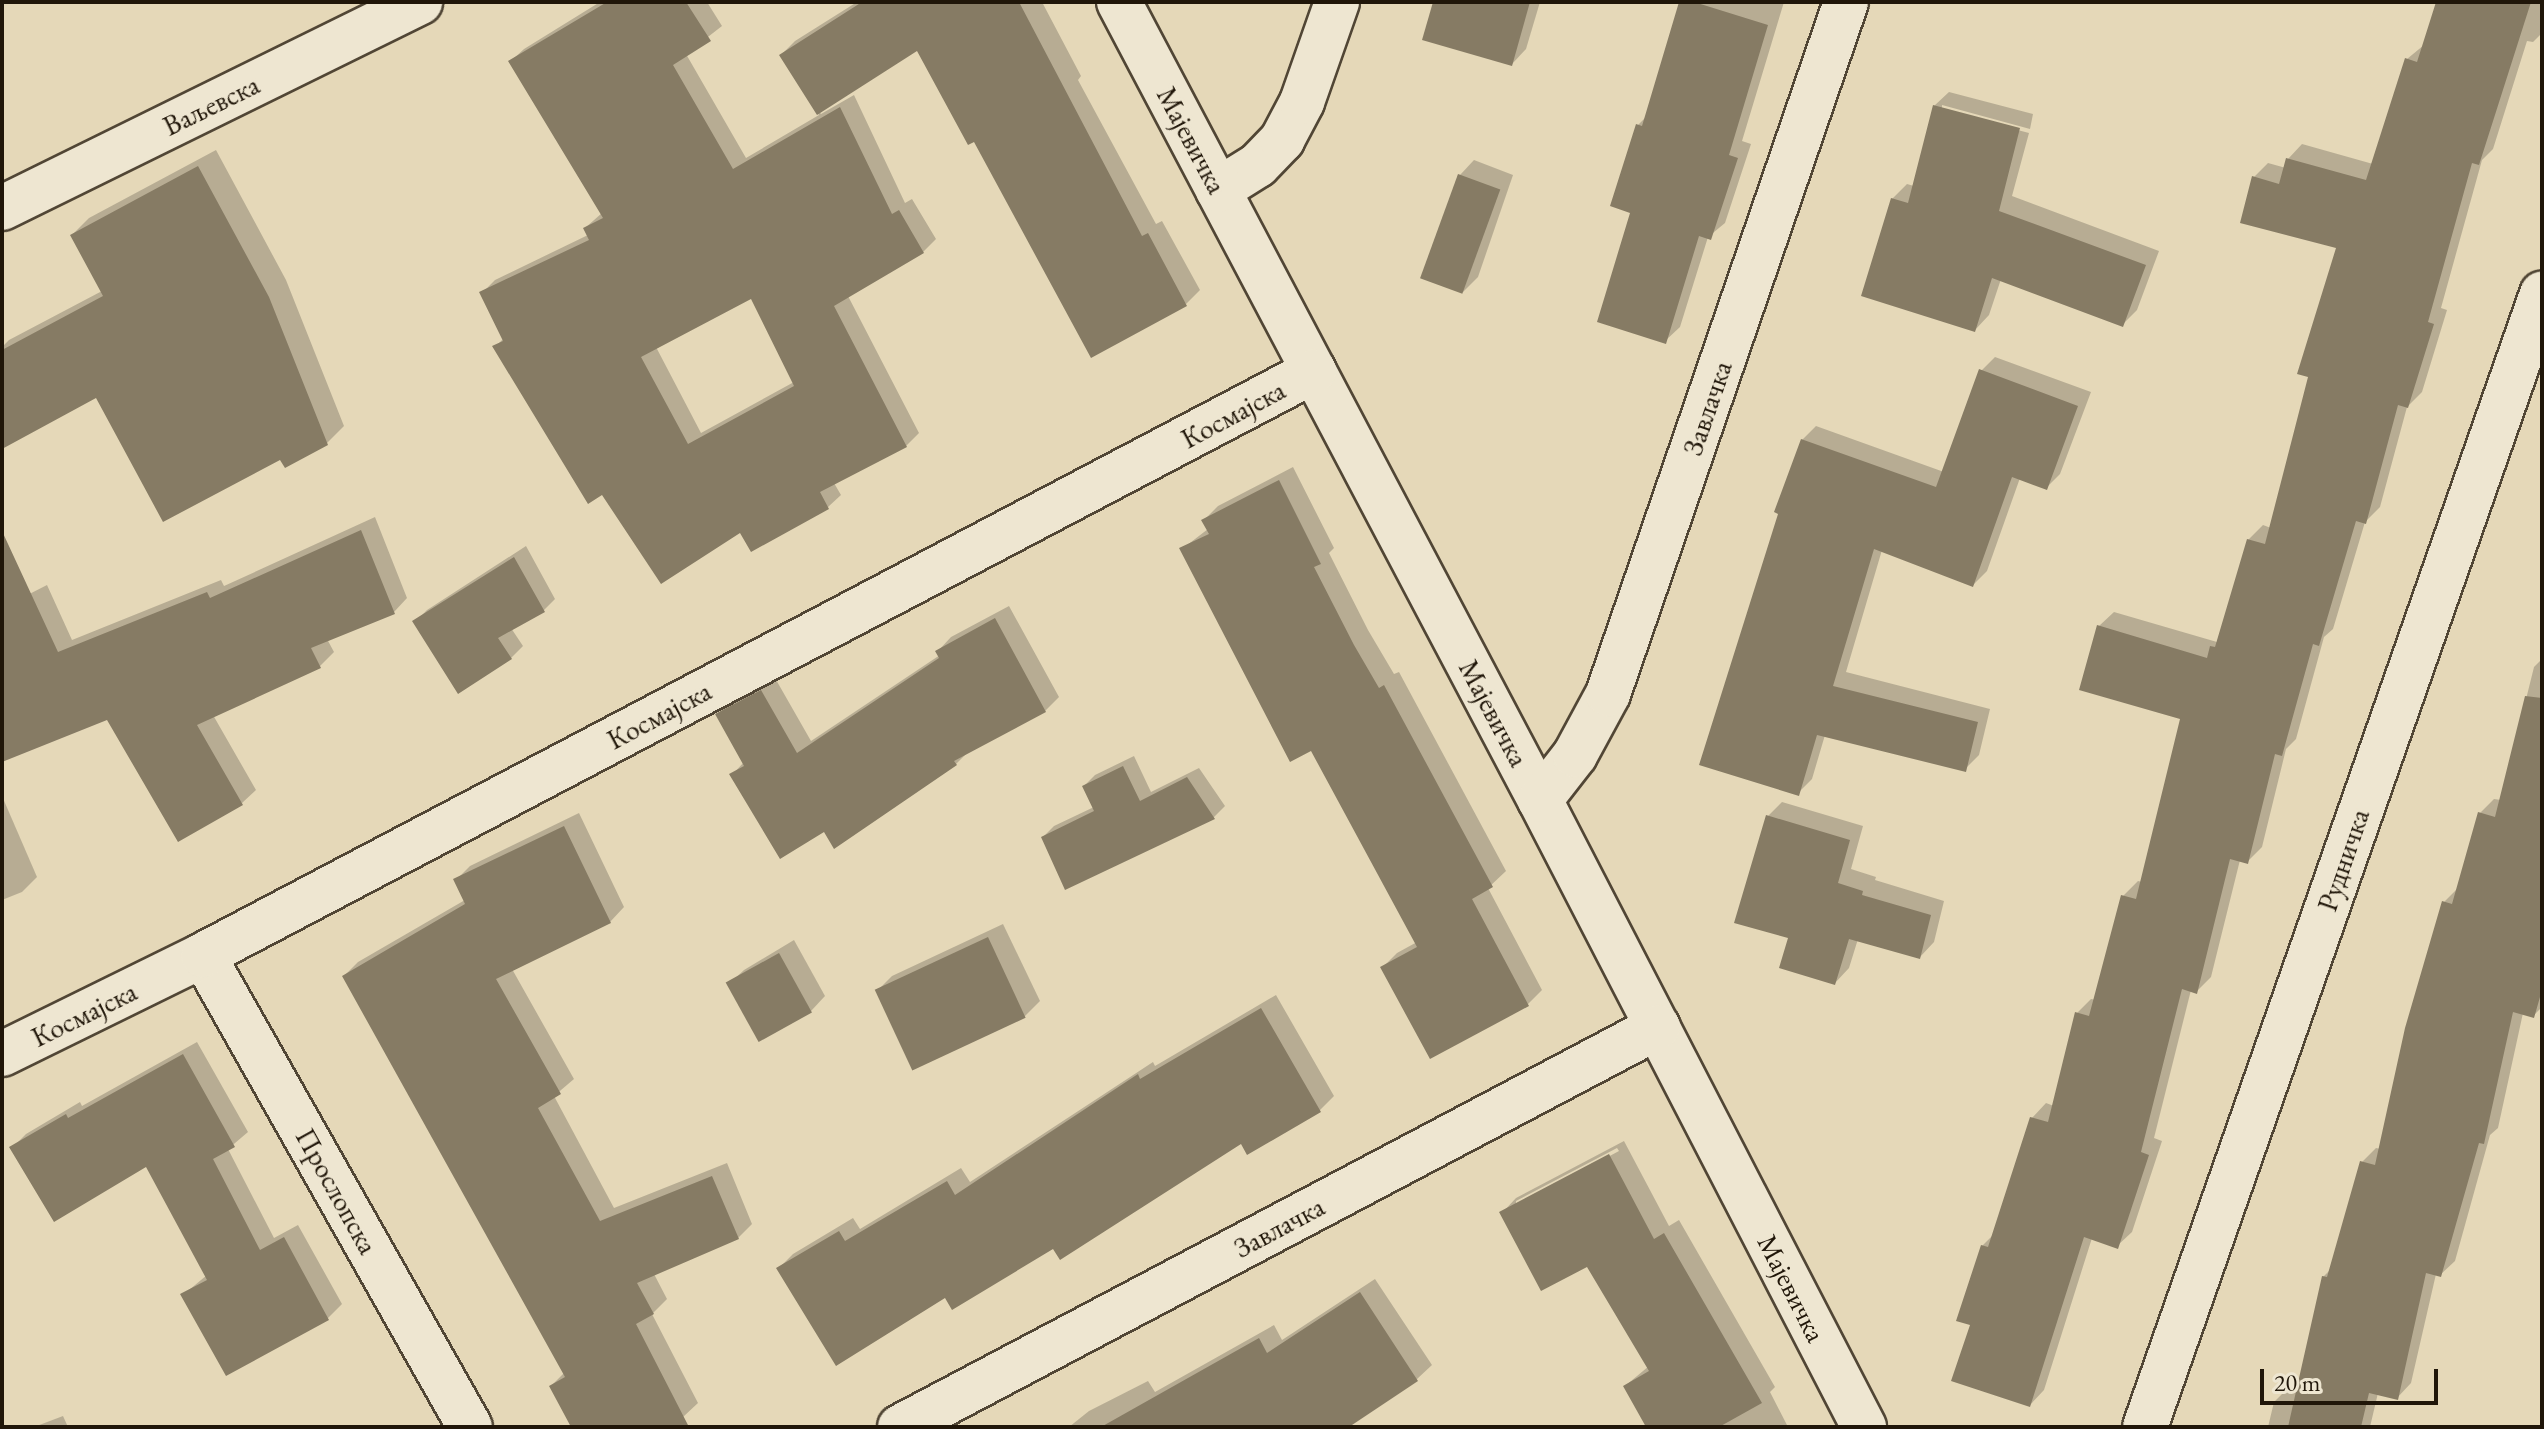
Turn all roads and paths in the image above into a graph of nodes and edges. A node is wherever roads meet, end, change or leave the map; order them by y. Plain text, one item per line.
1 (420, 2) edge
2 (1119, 2) edge
3 (1337, 2) edge
4 (1846, 2) edge
5 (1218, 190) junction
6 (2, 208) edge
7 (2542, 294) edge
8 (1314, 371) junction
9 (1540, 800) junction
10 (203, 955) junction
11 (1658, 1027) junction
12 (2, 1054) edge
13 (470, 1427) edge
14 (900, 1427) edge
15 (1864, 1427) edge
16 (2145, 1427) edge

1 - 6 street, Ваљевска
2 - 5 street, Мајевичка
3 - 5 street
4 - 9 street, Завлачка
5 - 8 street, Мајевичка
7 - 16 street, Рудничка
8 - 9 street, Мајевичка
8 - 10 street, Космајска
9 - 11 street, Мајевичка
10 - 12 street, Космајска
10 - 13 street, Прослопска
11 - 14 street, Завлачка
11 - 15 street, Мајевичка

